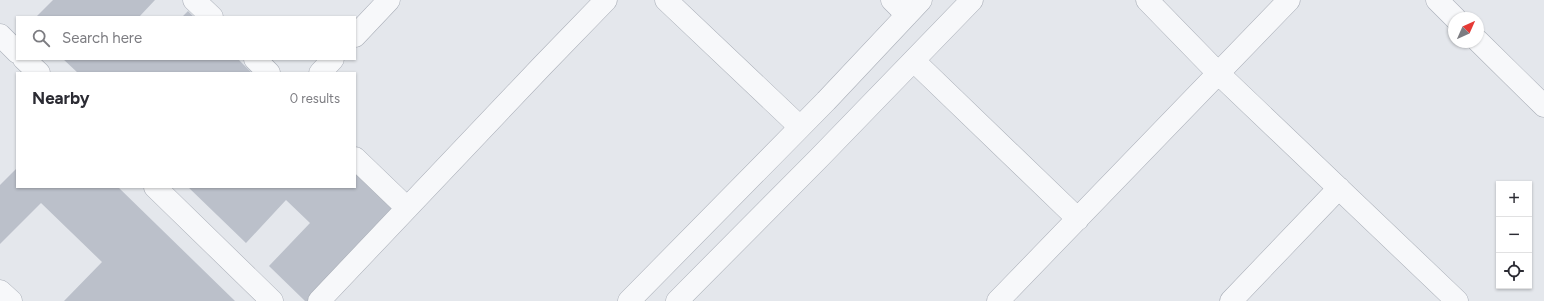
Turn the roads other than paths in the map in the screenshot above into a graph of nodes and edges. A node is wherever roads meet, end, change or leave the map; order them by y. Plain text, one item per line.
1 (194, 0) edge
2 (389, 0) edge
3 (606, 0) edge
4 (666, 0) edge
5 (972, 0) edge
6 (1147, 0) edge
7 (1289, 0) edge
8 (1436, 0) edge
9 (907, 5) edge
10 (1449, 12) edge
11 (211, 16) edge
12 (0, 35) edge
13 (356, 35) edge
14 (1484, 47) edge
15 (16, 51) edge
16 (25, 60) edge
17 (255, 60) edge
18 (332, 60) edge
19 (914, 60) junction
20 (37, 72) edge
21 (268, 72) edge
22 (321, 72) edge
23 (1219, 74) junction
24 (1544, 106) edge
25 (800, 127) junction
26 (356, 159) edge
27 (156, 188) edge
28 (1339, 188) junction
29 (407, 208) junction
30 (1078, 219) junction
31 (0, 291) edge
32 (11, 301) edge
33 (272, 301) edge
34 (319, 301) edge
35 (629, 301) edge
36 (677, 301) edge
37 (998, 301) edge
38 (1231, 301) edge
39 (1457, 301) edge

1 - 11 street
2 - 13 street
3 - 29 street
4 - 25 street
5 - 19 street
6 - 23 street
7 - 23 street
8 - 10 street
9 - 25 street
12 - 15 street
14 - 24 street
16 - 20 street
17 - 21 street
18 - 22 street
19 - 30 street
19 - 36 street
23 - 28 street
23 - 30 street
25 - 35 street
26 - 29 street
27 - 33 street
28 - 38 street
28 - 39 street
29 - 34 street
30 - 37 street
31 - 32 street

